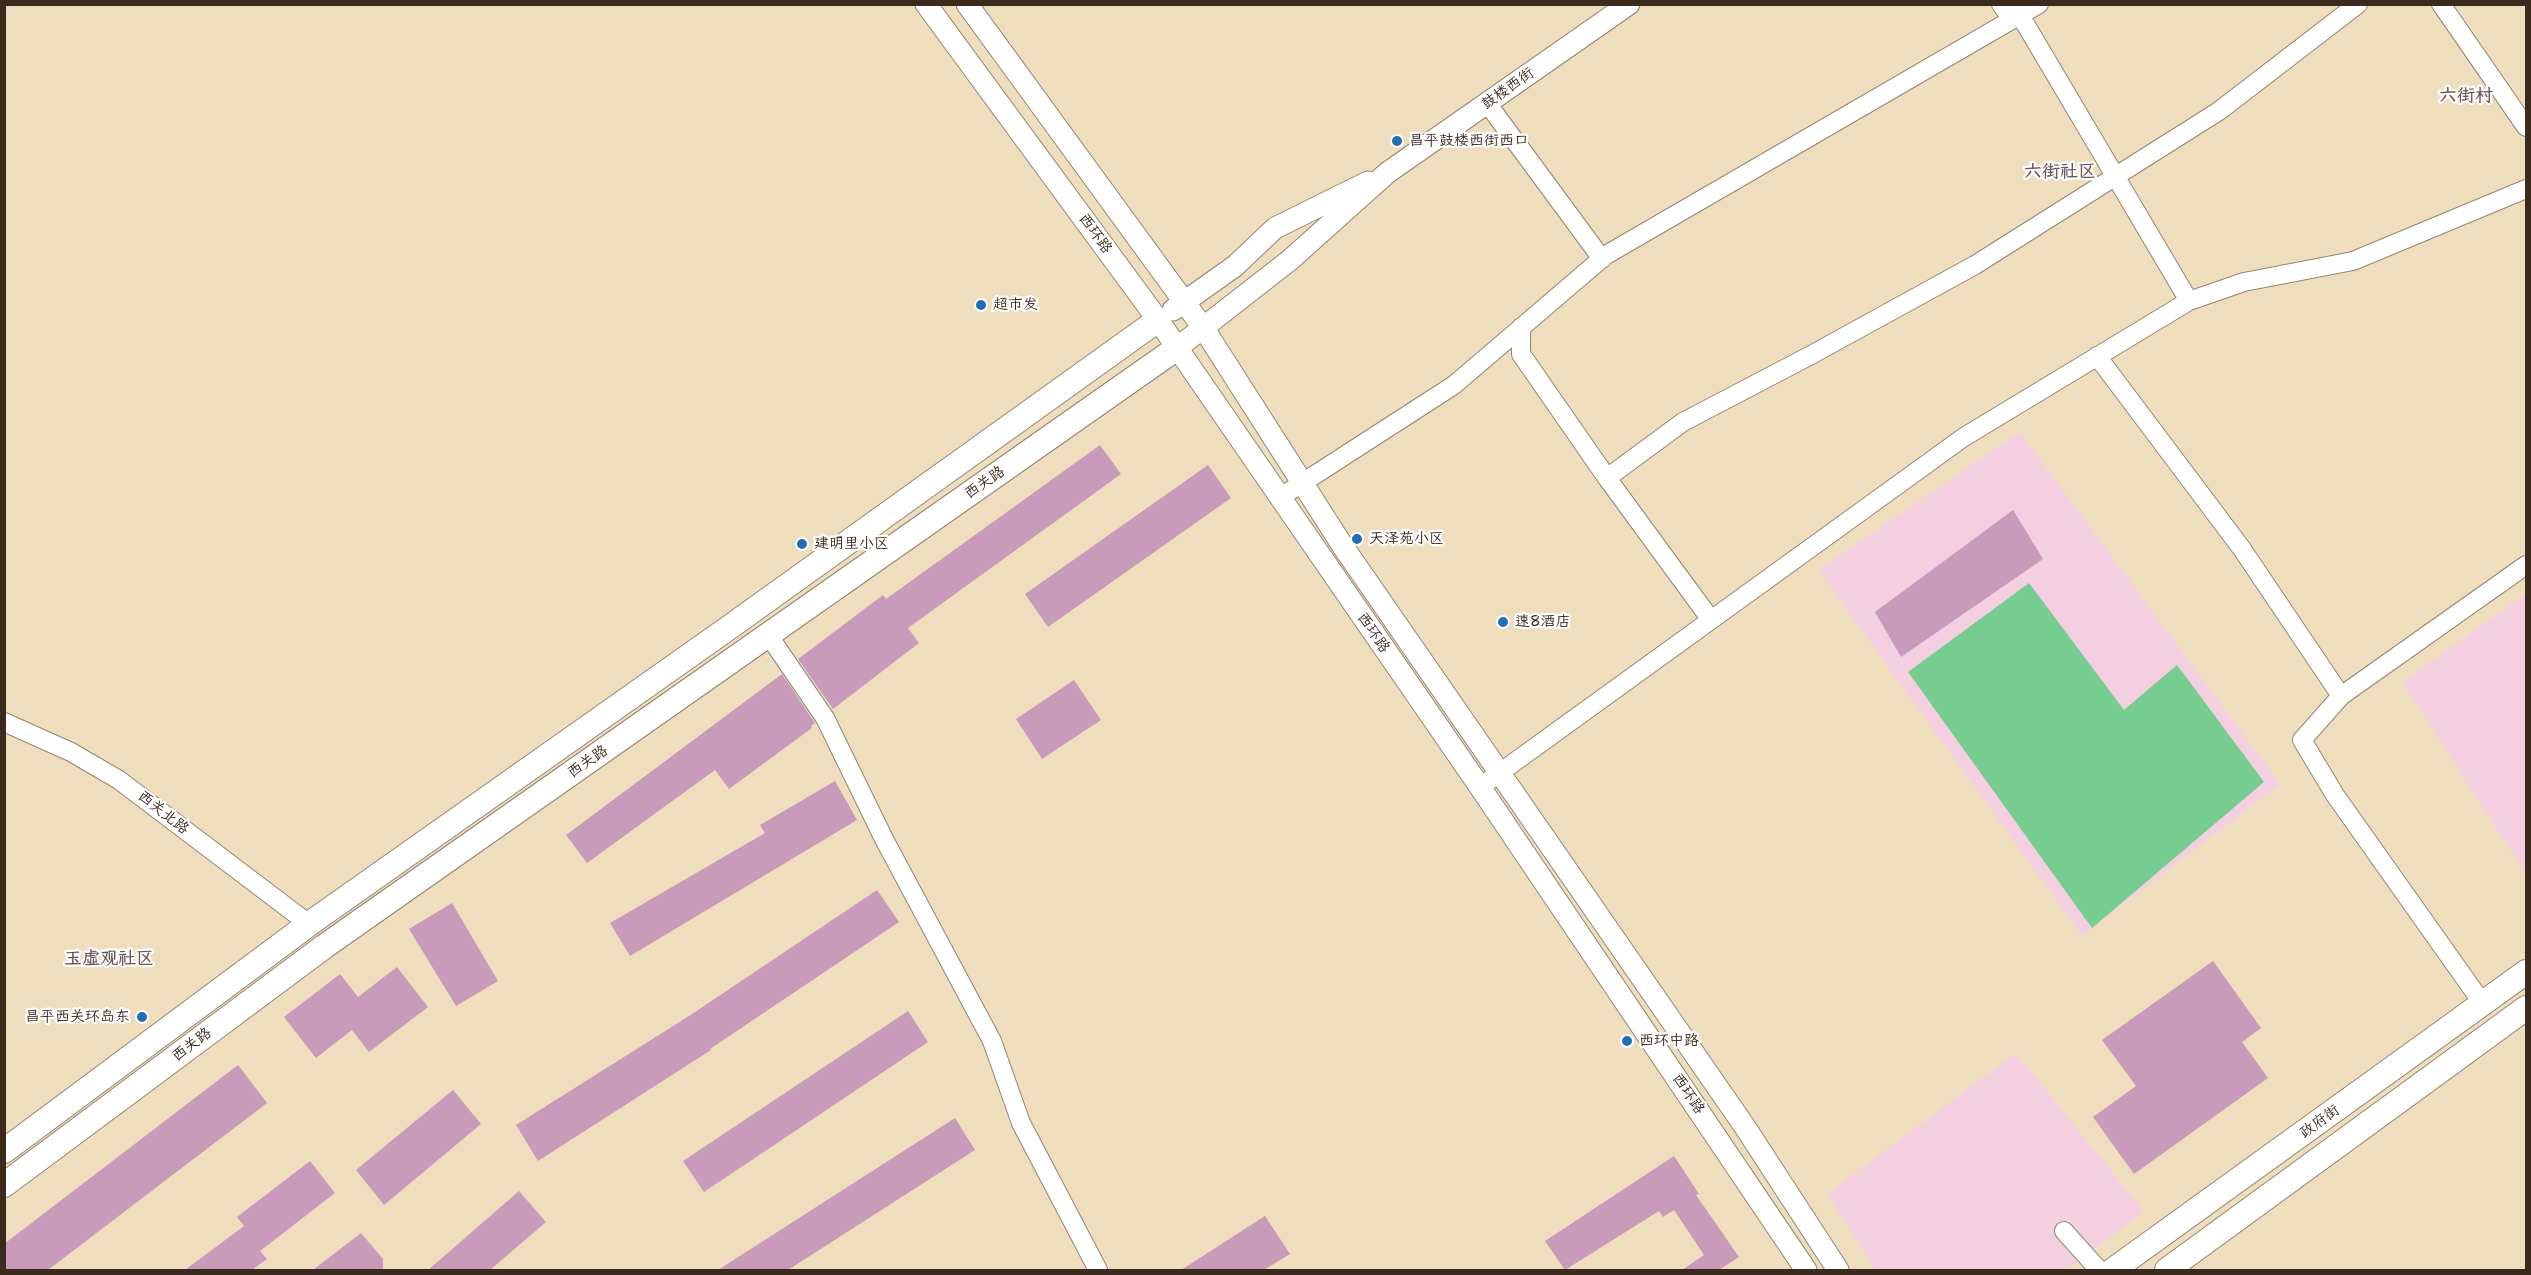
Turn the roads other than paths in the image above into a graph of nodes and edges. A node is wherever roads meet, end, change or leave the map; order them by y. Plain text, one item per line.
1 (926, 4) edge
2 (967, 4) edge
3 (1629, 4) edge
4 (2001, 4) edge
5 (2039, 4) edge
6 (2358, 4) edge
7 (2441, 4) edge
8 (2020, 15) junction
9 (1487, 103) junction
10 (2526, 127) edge
11 (1387, 172) junction
12 (2115, 176) junction
13 (2526, 189) edge
14 (1602, 259) junction
15 (2189, 301) junction
16 (1184, 303) junction
17 (1158, 320) junction
18 (1521, 327) junction
19 (1204, 329) junction
20 (1178, 348) junction
21 (2097, 356) junction
22 (1607, 478) junction
23 (1303, 483) junction
24 (1279, 498) junction
25 (2526, 565) edge
26 (1711, 620) junction
27 (769, 636) junction
28 (2340, 696) junction
29 (4, 722) edge
30 (1500, 773) junction
31 (1480, 787) junction
32 (309, 924) junction
33 (2526, 972) edge
34 (2483, 1004) junction
35 (2526, 1008) edge
36 (4, 1151) edge
37 (4, 1185) edge
38 (2064, 1231) dead end
39 (1098, 1270) edge
40 (1806, 1270) edge
41 (1838, 1270) edge
42 (2099, 1270) edge
43 (2113, 1270) edge
44 (2167, 1270) edge

1 - 17 street, 西环路
2 - 16 street, 西环路
3 - 9 street, 鼓楼西街
4 - 8 street
5 - 8 street
6 - 12 street
7 - 10 street
8 - 12 street
8 - 14 street
9 - 11 street, 鼓楼西街
9 - 14 street
11 - 16 street, 鼓楼西街
11 - 19 street, 鼓楼西街
12 - 15 street
12 - 22 street
13 - 15 street
14 - 18 street
15 - 21 street
16 - 17 street, 鼓楼西街
16 - 19 street, 西环路
17 - 20 street, 西环路
17 - 32 main road, 西关路
18 - 22 street
18 - 23 street
19 - 20 street, 鼓楼西街
19 - 23 street, 西环路
20 - 24 street, 西环路
20 - 27 main road, 西关路
21 - 26 street
21 - 28 street
22 - 26 street
23 - 24 street
23 - 30 street, 西环路
24 - 31 street, 西环路
25 - 28 street
26 - 30 street
27 - 37 main road, 西关路
27 - 39 street
28 - 34 street
29 - 32 street, 西关北路
30 - 31 street
30 - 41 street, 西环路
31 - 40 street, 西环路
32 - 36 main road, 西关路
33 - 34 main road, 政府街
34 - 43 main road, 政府街
35 - 44 main road, 政府街
38 - 42 street

